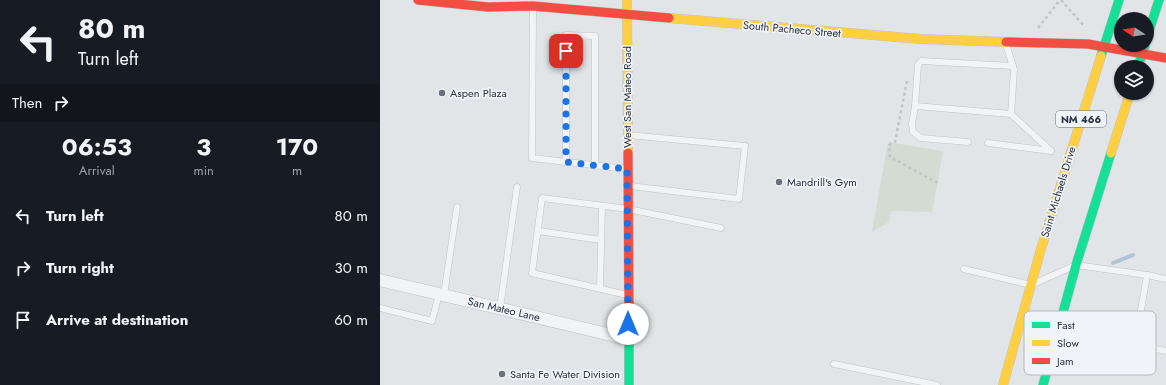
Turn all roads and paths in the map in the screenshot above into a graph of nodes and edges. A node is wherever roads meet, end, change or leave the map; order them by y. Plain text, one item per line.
1 (418, 0) edge
2 (627, 0) edge
3 (1061, 0) edge
4 (1119, 0) edge
5 (1159, 0) edge
6 (533, 6) junction
7 (627, 14) junction
8 (1154, 15) edge
9 (1085, 27) dead end
10 (1036, 31) dead end
11 (1005, 41) junction
12 (1104, 47) junction
13 (1143, 52) edge
14 (1142, 55) junction
15 (1166, 58) edge
16 (1140, 60) edge
17 (1013, 66) junction
18 (906, 81) dead end
19 (1128, 100) edge
20 (915, 106) junction
21 (1010, 114) junction
22 (627, 134) junction
23 (968, 142) dead end
24 (988, 143) dead end
25 (566, 162) junction
26 (595, 166) junction
27 (627, 169) junction
28 (938, 183) dead end
29 (627, 186) junction
30 (517, 187) dead end
31 (602, 206) junction
32 (457, 207) dead end
33 (628, 209) junction
34 (721, 228) dead end
35 (538, 231) junction
36 (601, 240) junction
37 (1076, 265) junction
38 (964, 269) dead end
39 (1147, 275) junction
40 (1166, 278) edge
41 (380, 280) edge
42 (1031, 285) junction
43 (600, 288) junction
44 (441, 294) junction
45 (628, 295) junction
46 (380, 308) edge
47 (500, 308) junction
48 (1063, 311) edge
49 (1141, 311) edge
50 (628, 339) junction
51 (1156, 349) edge
52 (1166, 351) edge
53 (834, 364) dead end
54 (1046, 375) edge
55 (628, 385) edge
56 (938, 385) edge
57 (1003, 385) edge
58 (1043, 385) edge

1 - 6 street, South Pacheco Street
2 - 7 street, West San Mateo Road
3 - 9 path
3 - 10 path
4 - 12 street, Saint Michaels Drive / NM 466
5 - 8 street
6 - 7 street, South Pacheco Street
6 - 25 lane
7 - 11 street, South Pacheco Street
7 - 22 street, West San Mateo Road
11 - 12 street, South Pacheco Street
11 - 17 lane
12 - 14 street, South Pacheco Street
12 - 42 street, Saint Michaels Drive / NM 466
13 - 14 street
14 - 15 street, South Pacheco Street
14 - 16 street
17 - 20 lane
17 - 21 lane
18 - 28 path
19 - 37 street, NM 466
20 - 21 lane
20 - 23 lane
21 - 24 lane
22 - 27 street, West San Mateo Road
22 - 29 lane
25 - 26 lane
25 - 26 lane
26 - 27 lane
27 - 29 street, West San Mateo Road
29 - 33 street, West San Mateo Road
30 - 47 lane
31 - 33 lane
31 - 35 lane
31 - 36 lane
32 - 44 lane
33 - 34 lane
33 - 45 street, West San Mateo Road
35 - 36 lane
35 - 43 lane
36 - 43 lane
37 - 39 lane
37 - 42 lane
37 - 48 street, NM 466
38 - 42 lane
39 - 40 lane
39 - 49 lane
41 - 44 street, San Mateo Lane
42 - 57 street, Saint Michaels Drive / NM 466
43 - 45 lane
44 - 46 lane
44 - 47 street, San Mateo Lane
45 - 50 street, West San Mateo Road
47 - 50 street, San Mateo Lane
50 - 55 street, West San Mateo Road
51 - 52 lane
53 - 56 lane
54 - 58 street, NM 466

